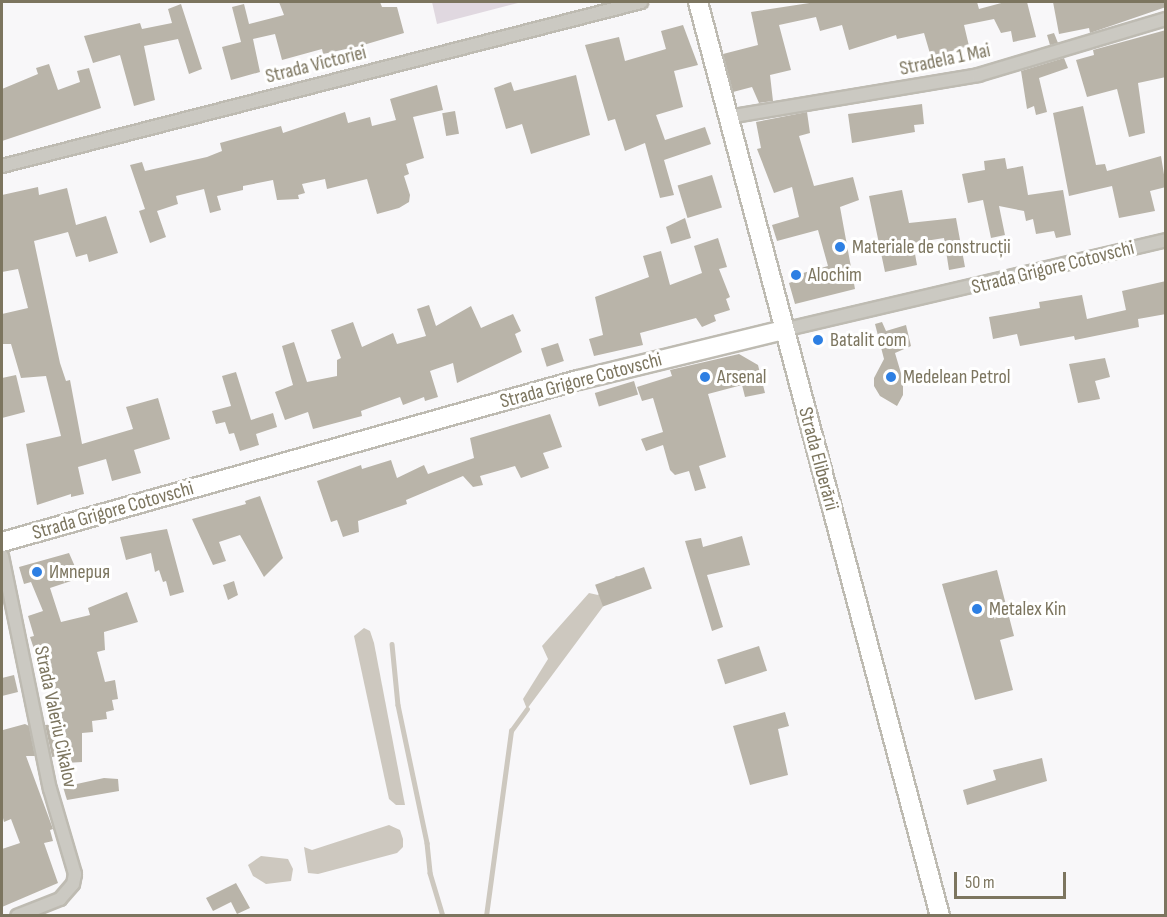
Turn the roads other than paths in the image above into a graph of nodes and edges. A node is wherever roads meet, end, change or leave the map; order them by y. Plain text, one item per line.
1 (641, 2) edge
2 (698, 2) edge
3 (1166, 20) edge
4 (728, 117) junction
5 (2, 166) edge
6 (1166, 240) edge
7 (783, 330) junction
8 (2, 542) edge
9 (2, 556) edge
10 (17, 915) edge
11 (940, 915) edge

1 - 5 street, Strada Victoriei
2 - 4 main road, Strada Eliberării
3 - 4 street, Stradela 1 Mai
4 - 7 main road, Strada Eliberării
6 - 7 street, Strada Grigore Cotovschi
7 - 8 main road, Strada Grigore Cotovschi
7 - 11 main road, Strada Eliberării
9 - 10 street, Strada Valeriu Cikalov

